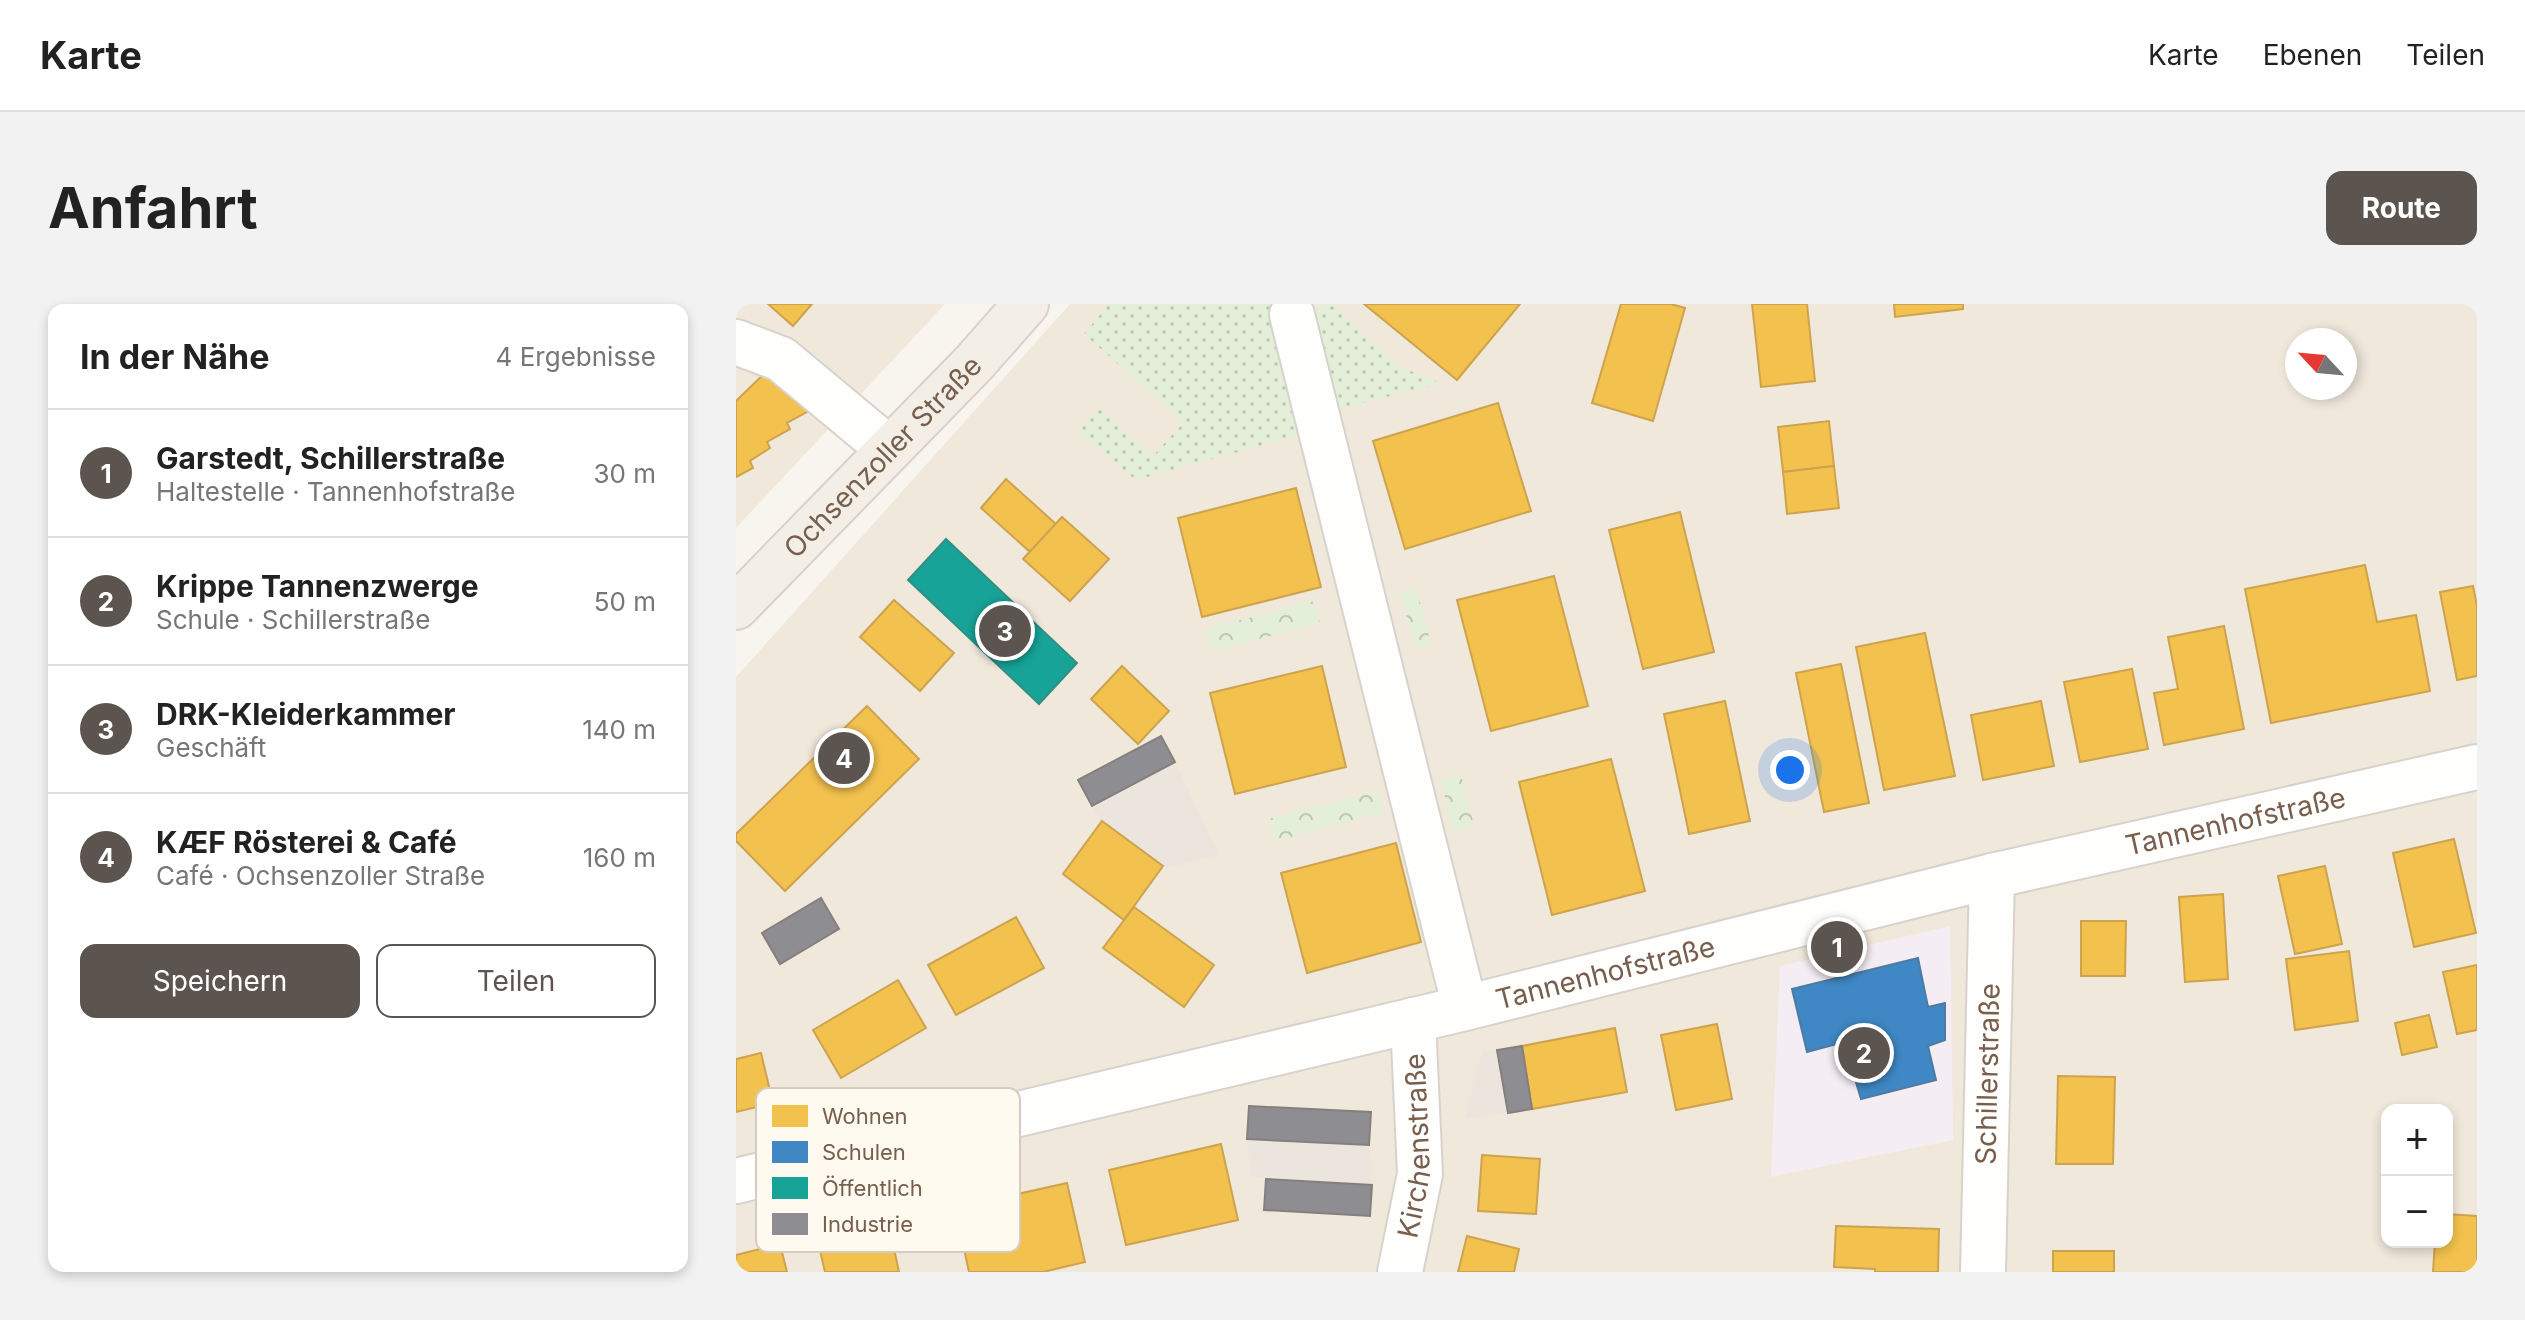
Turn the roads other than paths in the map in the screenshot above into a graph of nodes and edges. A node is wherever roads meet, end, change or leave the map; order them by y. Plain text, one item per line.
1 (1026, 304) edge
2 (1292, 315) dead end
3 (736, 342) edge
4 (889, 449) junction
5 (736, 607) edge
6 (2477, 767) edge
7 (1992, 876) junction
8 (1465, 1008) junction
9 (1413, 1020) junction
10 (1020, 1113) edge
11 (756, 1176) edge
12 (736, 1181) edge
13 (1400, 1272) edge
14 (1983, 1272) edge

1 - 4 main road, Ochsenzoller Straße
2 - 8 street
3 - 4 street
4 - 5 main road, Ochsenzoller Straße
6 - 7 street, Tannenhofstraße
7 - 8 street, Tannenhofstraße
7 - 14 street, Schillerstraße
8 - 9 street, Tannenhofstraße
9 - 10 street, Tannenhofstraße
9 - 13 street, Kirchenstraße
11 - 12 street, Tannenhofstraße

